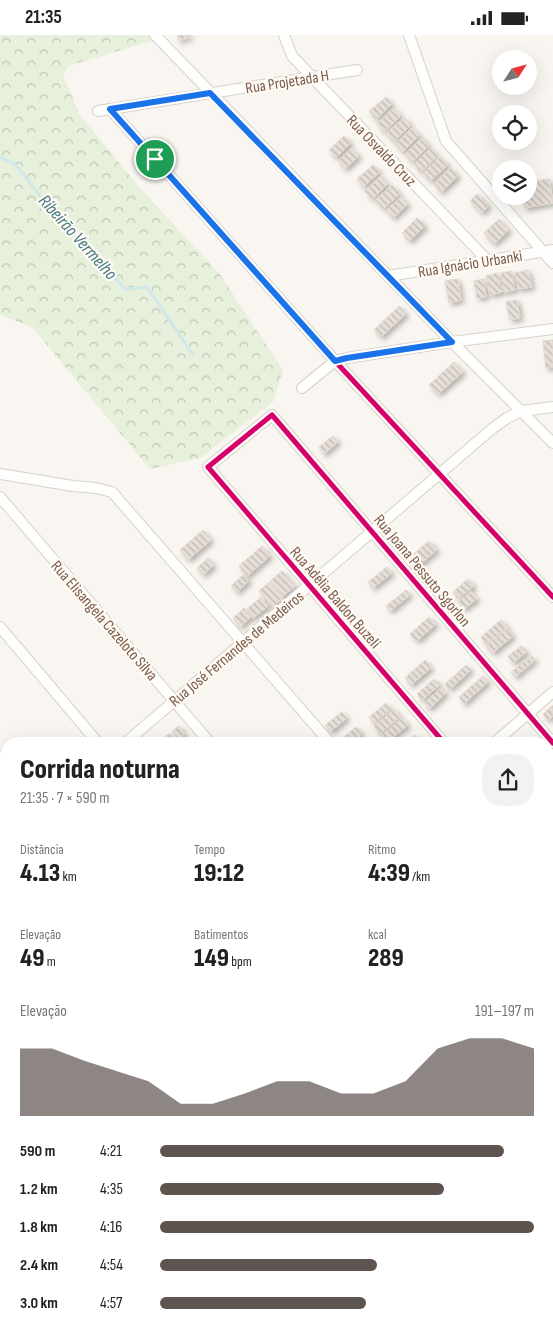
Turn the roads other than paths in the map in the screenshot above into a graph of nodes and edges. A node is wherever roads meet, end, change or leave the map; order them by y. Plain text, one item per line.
1 (155, 35) edge
2 (284, 35) edge
3 (409, 35) edge
4 (357, 70) dead end
5 (312, 77) junction
6 (210, 93) junction
7 (110, 109) junction
8 (98, 111) dead end
9 (548, 251) edge
10 (488, 261) junction
11 (553, 263) edge
12 (388, 276) junction
13 (553, 329) edge
14 (452, 342) junction
15 (335, 361) junction
16 (302, 388) dead end
17 (553, 407) edge
18 (521, 411) junction
19 (553, 443) edge
20 (208, 467) joint
21 (0, 474) edge
22 (440, 475) junction
23 (0, 497) edge
24 (373, 531) junction
25 (309, 585) junction
26 (553, 597) edge
27 (0, 627) edge
28 (242, 642) junction
29 (553, 692) edge
30 (173, 700) junction
31 (528, 713) junction
32 (93, 737) edge
33 (132, 737) edge
34 (205, 737) edge
35 (325, 737) edge
36 (439, 737) edge
37 (501, 737) edge
38 (548, 737) edge

1 - 6 street
2 - 5 street, Rua Osvaldo Cruz
3 - 9 street
4 - 5 street, Rua Projetada H
5 - 6 street, Rua Projetada H
5 - 10 street, Rua Osvaldo Cruz
6 - 7 street, Rua Projetada H
6 - 12 street
7 - 8 street, Rua Projetada H
7 - 15 street
9 - 10 street, Rua Ignácio Urbanki
9 - 11 street
10 - 12 street, Rua Ignácio Urbanki
12 - 14 street
13 - 14 street
14 - 15 street
14 - 18 street
15 - 16 street
15 - 22 street
17 - 18 street
18 - 19 street
18 - 22 street, Rua José Fernandes de Medeiros
20 - 24 street, Rua Joana Pessuto Sgorlon
20 - 25 street, Rua Adélia Baldon Buzeli
21 - 28 street
22 - 24 street, Rua José Fernandes de Medeiros
22 - 26 street
23 - 30 street, Rua Elisangela Cazeloto Silva
24 - 25 street, Rua José Fernandes de Medeiros
24 - 31 street, Rua Joana Pessuto Sgorlon
25 - 28 street, Rua José Fernandes de Medeiros
25 - 36 street, Rua Adélia Baldon Buzeli
27 - 32 street
28 - 30 street, Rua José Fernandes de Medeiros
28 - 35 street
29 - 31 street
30 - 33 street, Rua José Fernandes de Medeiros
30 - 34 street, Rua Elisangela Cazeloto Silva
31 - 37 street
31 - 38 street, Rua Joana Pessuto Sgorlon

